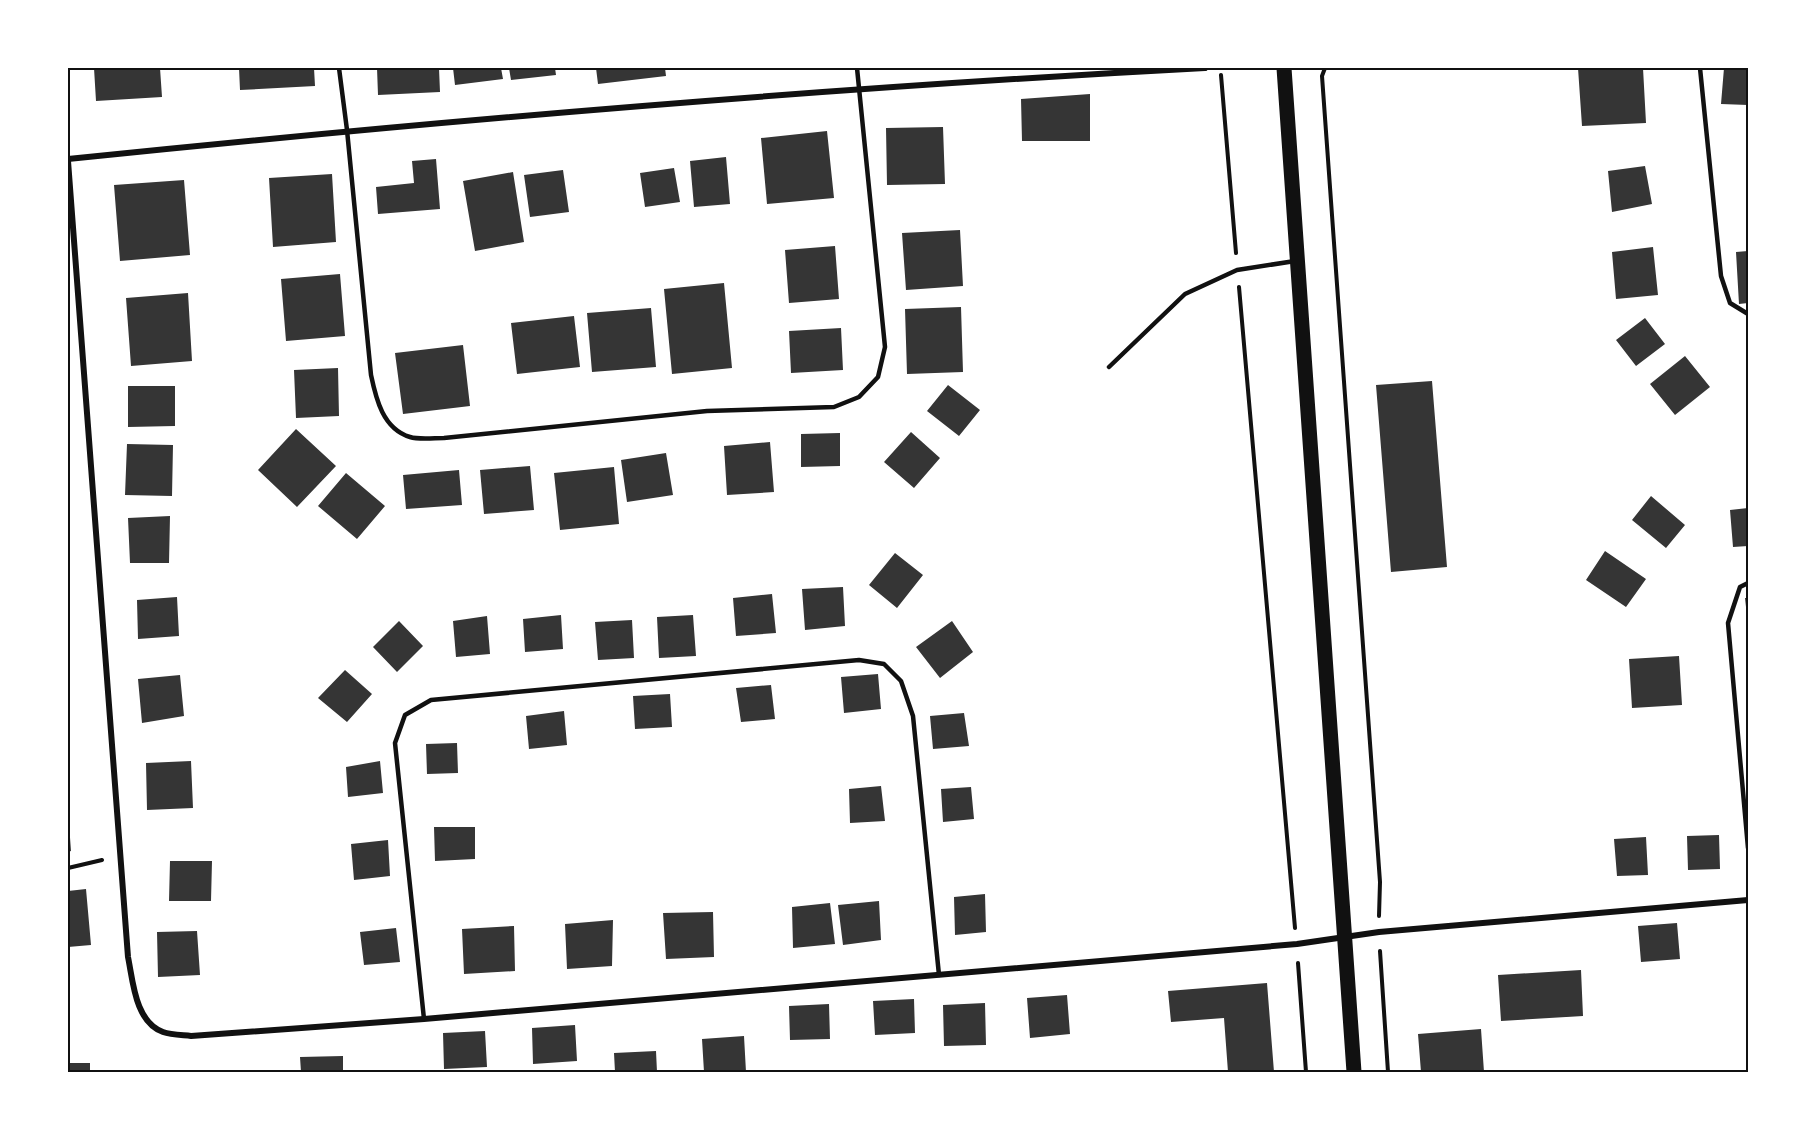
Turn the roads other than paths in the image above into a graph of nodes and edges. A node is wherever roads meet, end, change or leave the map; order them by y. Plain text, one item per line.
1 (339, 68) edge
2 (857, 68) edge
3 (1205, 68) edge
4 (1284, 68) edge
5 (1700, 68) edge
6 (859, 90) junction
7 (348, 130) junction
8 (68, 160) edge
9 (1298, 261) junction
10 (1749, 314) edge
11 (1109, 367) dead end
12 (1749, 584) edge
13 (1749, 848) edge
14 (1749, 900) edge
15 (1345, 937) junction
16 (939, 975) junction
17 (424, 1018) junction
18 (1354, 1072) edge

1 - 7 lane
2 - 6 lane
3 - 6 street
4 - 9 main road
5 - 10 lane
6 - 7 street
6 - 7 lane
7 - 8 street
8 - 17 street
9 - 11 lane
9 - 15 main road
12 - 13 lane
14 - 15 street
15 - 16 street
15 - 18 main road
16 - 17 street
16 - 17 lane

